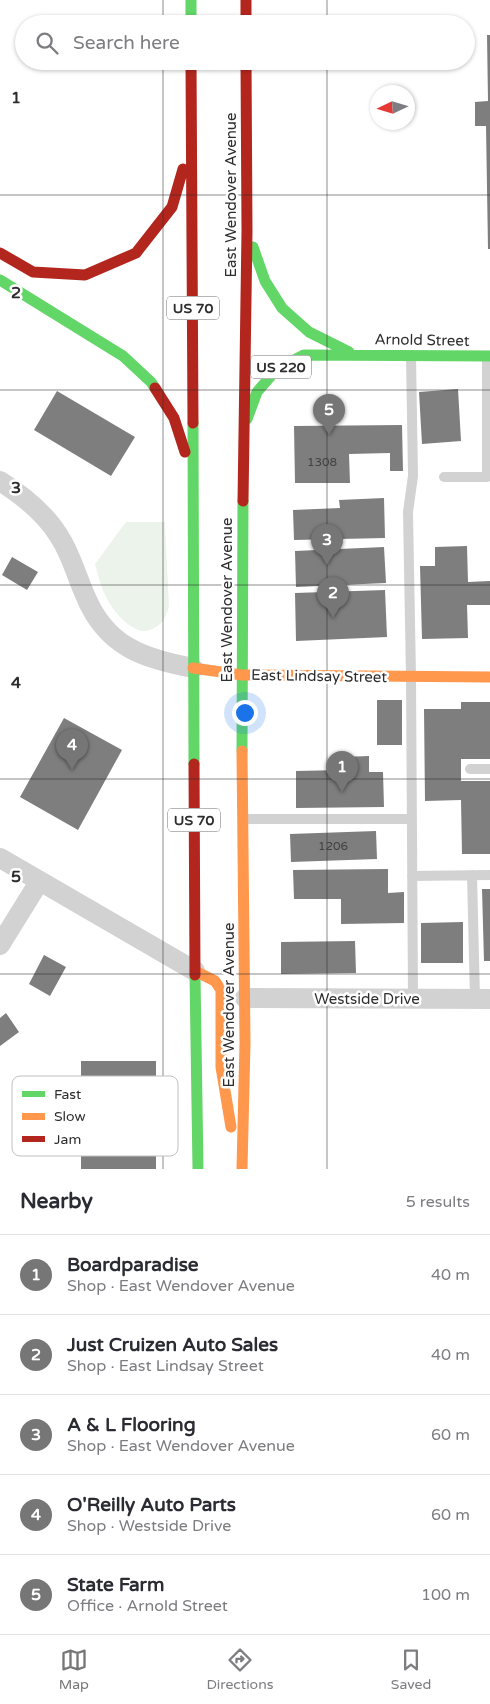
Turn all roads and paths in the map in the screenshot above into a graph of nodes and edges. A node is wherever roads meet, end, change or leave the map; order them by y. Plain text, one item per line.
1 (191, 0) edge
2 (246, 0) edge
3 (191, 15) edge
4 (246, 15) edge
5 (191, 70) edge
6 (246, 70) edge
7 (192, 139) junction
8 (247, 231) junction
9 (0, 253) edge
10 (0, 280) edge
11 (353, 354) junction
12 (411, 355) junction
13 (488, 356) edge
14 (243, 430) junction
15 (444, 476) dead end
16 (194, 477) junction
17 (0, 481) edge
18 (194, 668) junction
19 (242, 675) junction
20 (411, 677) junction
21 (490, 677) edge
22 (470, 769) dead end
23 (490, 769) edge
24 (242, 819) junction
25 (412, 819) junction
26 (0, 858) edge
27 (472, 875) junction
28 (490, 875) edge
29 (412, 876) junction
30 (39, 882) junction
31 (0, 945) edge
32 (195, 971) junction
33 (244, 998) junction
34 (413, 999) junction
35 (482, 999) edge
36 (198, 1169) edge
37 (238, 1169) edge
38 (242, 1169) edge

1 - 3 main road
2 - 4 main road
5 - 7 main road, US 70
6 - 8 main road, East Wendover Avenue / US 70
7 - 9 main road
7 - 16 main road, US 70
8 - 11 main road
8 - 14 main road, East Wendover Avenue / US 70
10 - 16 main road
11 - 12 main road, Arnold Street / US 220
11 - 14 main road, US 220
12 - 13 main road, Arnold Street / US 220
12 - 20 lane
13 - 15 lane
14 - 19 main road, East Wendover Avenue / US 70
16 - 18 main road, US 70
17 - 18 street, East Lindsay Street
18 - 19 main road, East Lindsay Street
18 - 32 main road, US 70
19 - 20 main road, East Lindsay Street
19 - 24 main road, East Wendover Avenue / US 70
20 - 21 main road, East Lindsay Street
20 - 25 lane
22 - 23 lane
24 - 25 lane
24 - 33 main road, East Wendover Avenue / US 70
25 - 29 lane
26 - 30 street
27 - 28 lane
27 - 29 lane
27 - 35 lane
29 - 34 lane
30 - 31 street
30 - 32 street
32 - 36 main road, US 70
32 - 37 main road
33 - 34 street, Westside Drive
33 - 38 main road, East Wendover Avenue / US 70
34 - 35 street, Westside Drive

